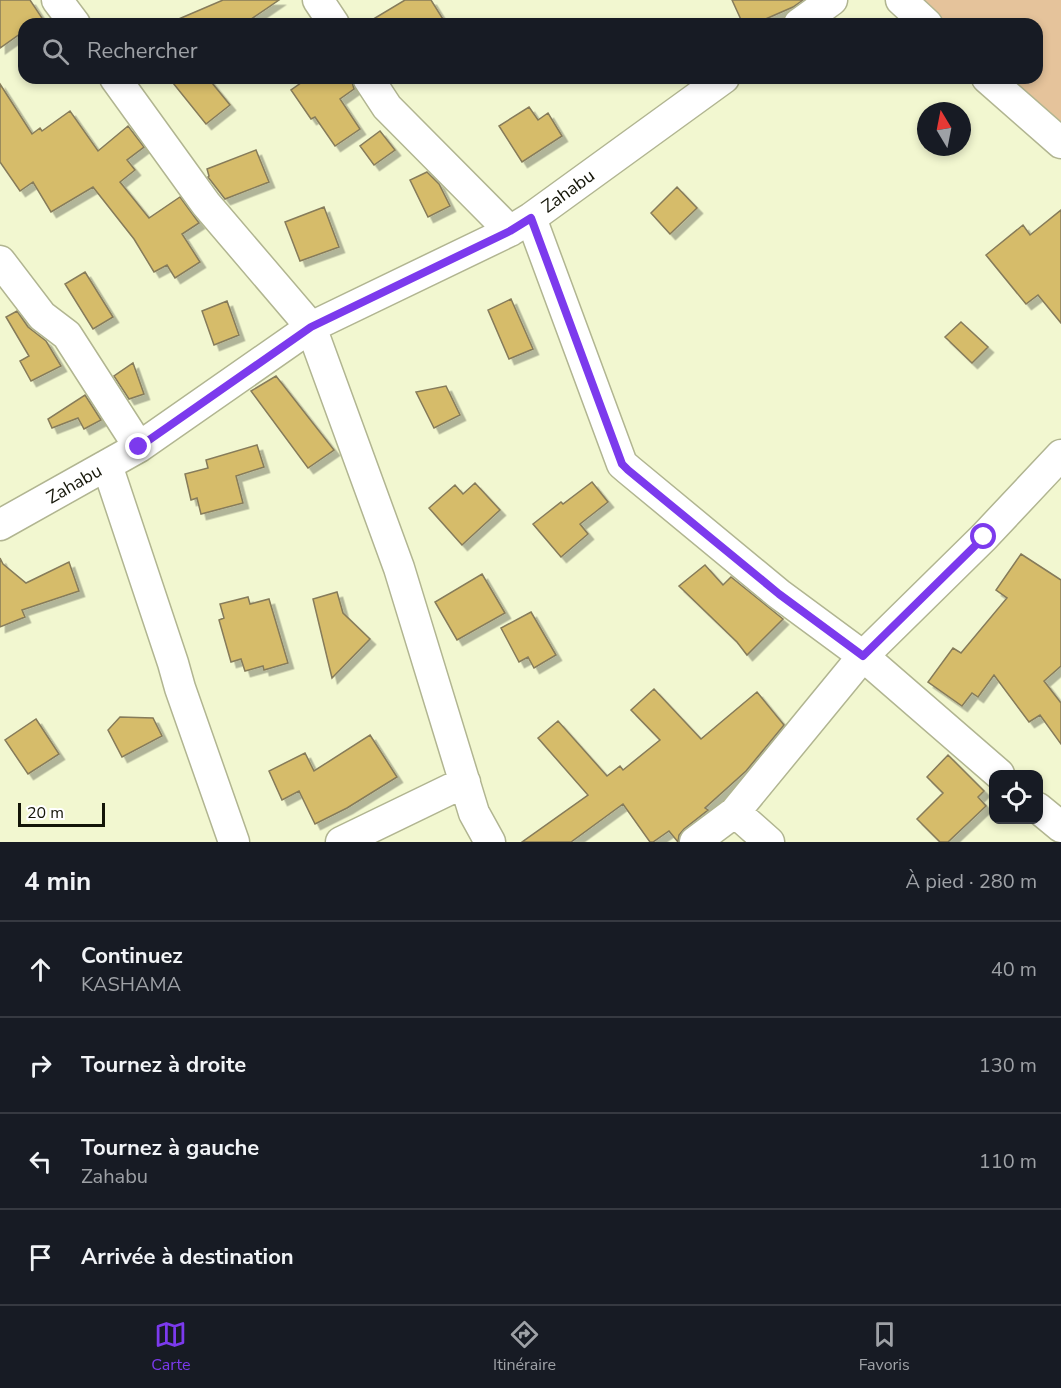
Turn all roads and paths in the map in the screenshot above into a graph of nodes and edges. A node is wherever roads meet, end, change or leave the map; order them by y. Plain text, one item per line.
1 (57, 0) edge
2 (318, 0) edge
3 (832, 0) edge
4 (901, 0) edge
5 (70, 18) edge
6 (330, 18) edge
7 (807, 18) edge
8 (920, 18) edge
9 (119, 84) edge
10 (372, 84) edge
11 (716, 84) edge
12 (994, 84) edge
13 (1061, 143) edge
14 (520, 224) junction
15 (0, 261) edge
16 (311, 327) junction
17 (139, 447) junction
18 (1061, 455) edge
19 (107, 465) junction
20 (0, 525) edge
21 (863, 656) junction
22 (994, 770) edge
23 (465, 782) junction
24 (735, 812) junction
25 (1043, 812) edge
26 (1061, 827) edge
27 (234, 842) edge
28 (341, 842) edge
29 (490, 842) edge
30 (695, 842) edge
31 (769, 842) edge

1 - 5 street
2 - 6 street
3 - 7 street
4 - 8 street
9 - 16 street
10 - 14 street
11 - 14 street, Zahabu
12 - 13 street
14 - 16 street, Zahabu
14 - 21 street
15 - 17 street
16 - 17 street, Zahabu
16 - 23 street
17 - 19 street, Zahabu
18 - 21 street
19 - 20 street, Zahabu
19 - 27 street
21 - 22 street
21 - 24 street
23 - 28 street
23 - 29 street
24 - 30 street
24 - 31 street
25 - 26 street

